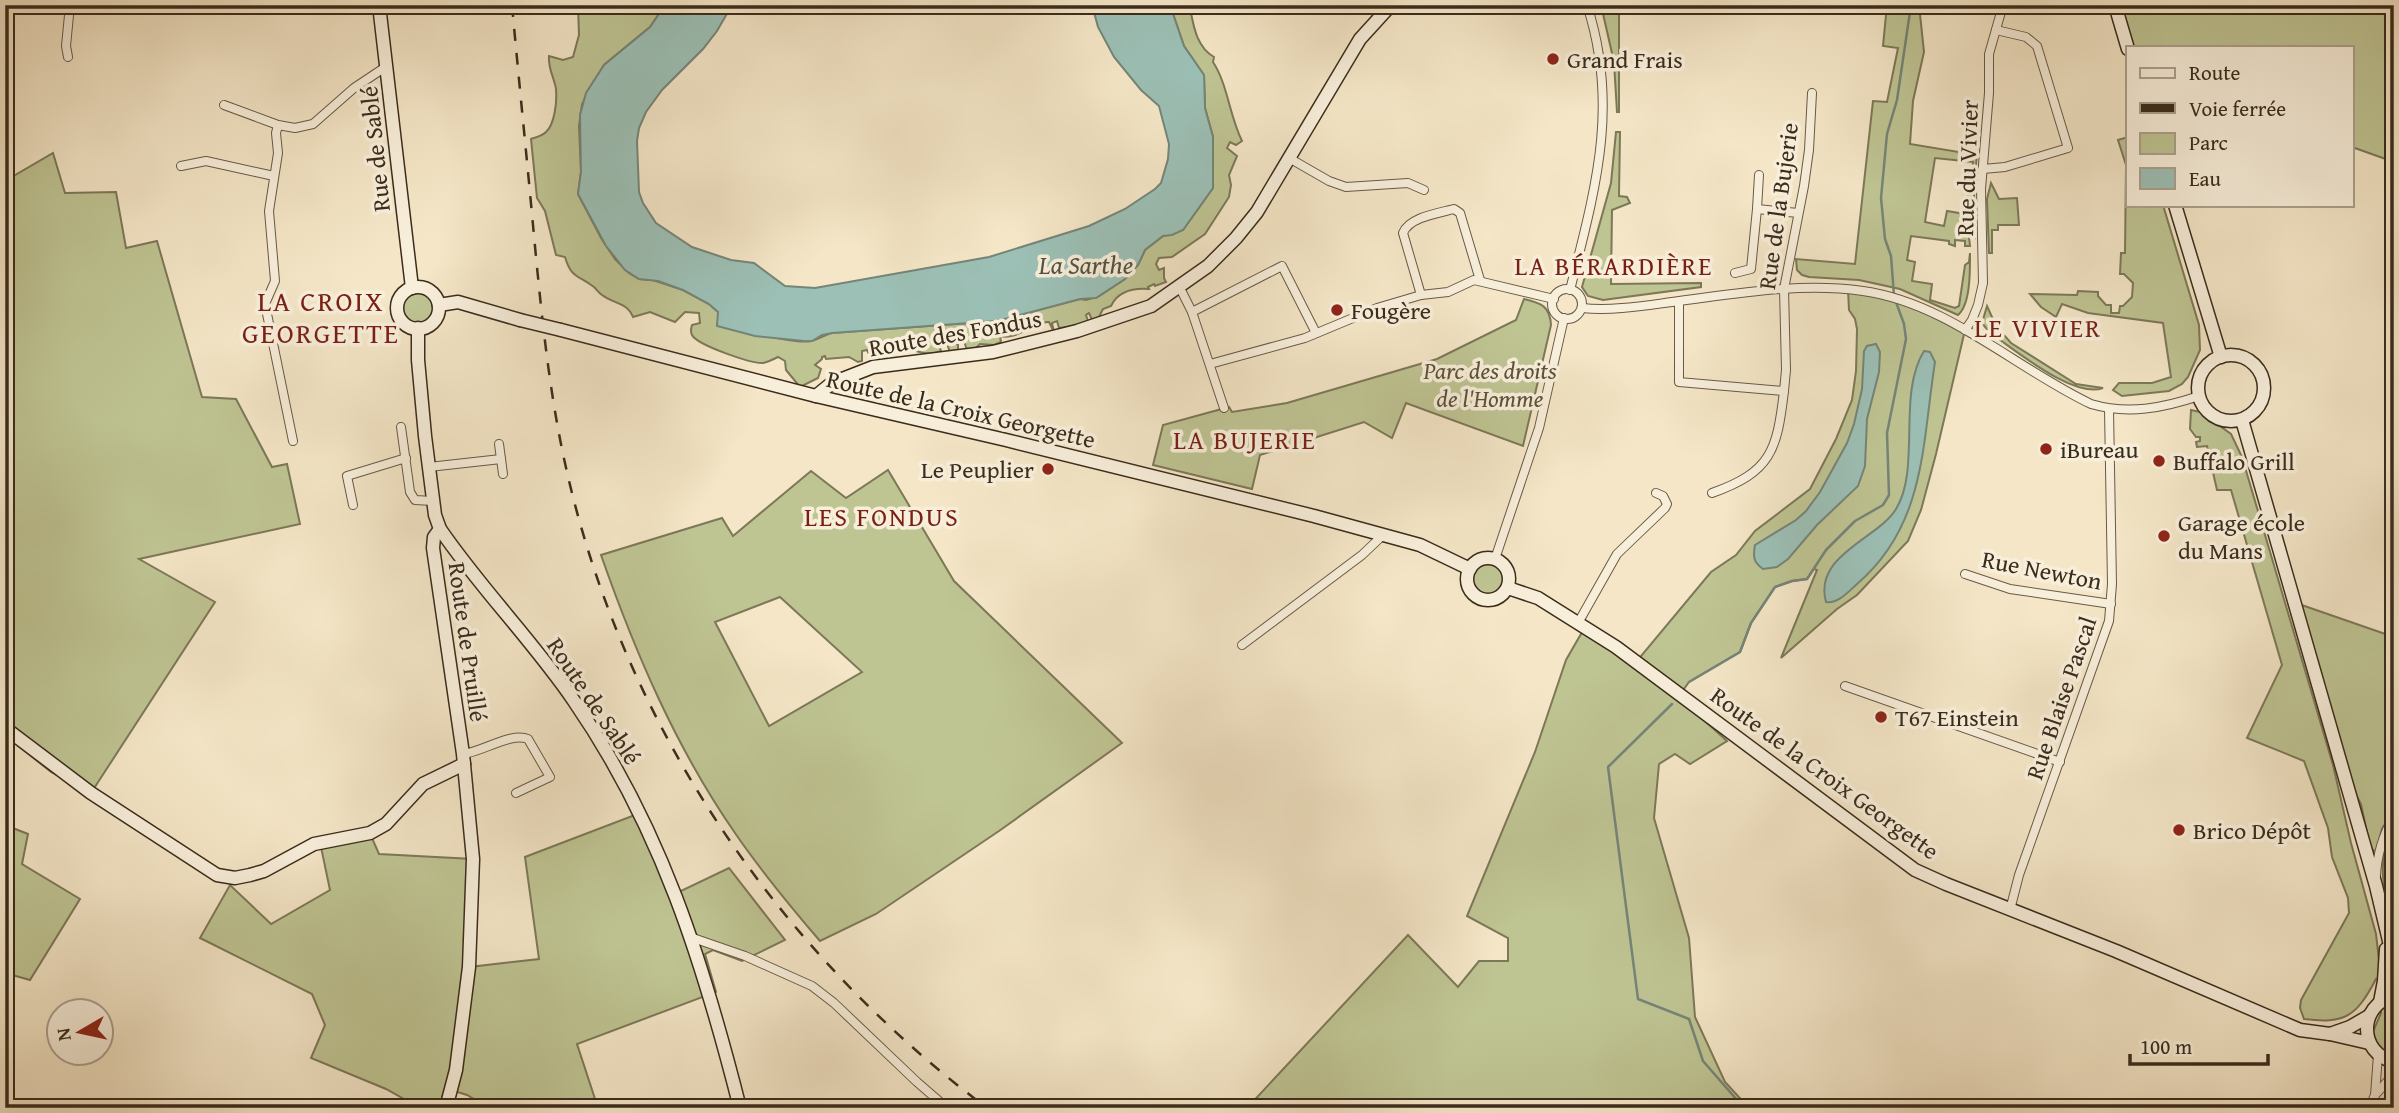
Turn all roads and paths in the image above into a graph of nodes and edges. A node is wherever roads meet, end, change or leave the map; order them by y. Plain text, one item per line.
1 (70, 5) edge
2 (379, 5) edge
3 (1391, 5) edge
4 (2003, 5) edge
5 (2115, 5) edge
6 (1587, 7) edge
7 (1996, 30) junction
8 (2127, 46) edge
9 (68, 57) dead end
10 (387, 66) junction
11 (1812, 93) dead end
12 (224, 105) dead end
13 (278, 125) junction
14 (1289, 158) junction
15 (181, 166) dead end
16 (1983, 169) junction
17 (1759, 175) dead end
18 (274, 176) junction
19 (1423, 190) dead end
20 (2175, 206) edge
21 (1757, 209) junction
22 (1798, 213) junction
23 (1735, 273) dead end
24 (1480, 280) junction
25 (1179, 286) junction
26 (412, 288) junction
27 (1784, 289) junction
28 (1570, 290) junction
29 (1421, 296) junction
30 (1553, 299) junction
31 (1679, 302) junction
32 (439, 305) junction
33 (1582, 308) junction
34 (1192, 312) junction
35 (1564, 318) junction
36 (418, 328) junction
37 (1965, 330) junction
38 (1316, 333) junction
39 (2221, 357) junction
40 (1210, 364) junction
41 (1783, 391) junction
42 (816, 396) junction
43 (2199, 396) junction
44 (1224, 408) dead end
45 (2109, 409) junction
46 (2242, 420) junction
47 (401, 427) dead end
48 (293, 442) dead end
49 (499, 444) dead end
50 (405, 458) junction
51 (501, 460) junction
52 (429, 467) junction
53 (503, 474) dead end
54 (1656, 493) dead end
55 (1712, 494) dead end
56 (433, 501) junction
57 (353, 505) dead end
58 (440, 529) junction
59 (1382, 536) junction
60 (1495, 559) junction
61 (1470, 569) junction
62 (1965, 574) dead end
63 (1508, 588) junction
64 (2111, 604) junction
65 (1577, 623) junction
66 (1242, 645) dead end
67 (1845, 687) dead end
68 (5, 729) edge
69 (464, 759) junction
70 (2060, 762) junction
71 (516, 793) dead end
72 (2394, 816) edge
73 (2376, 886) junction
74 (2010, 909) junction
75 (693, 938) junction
76 (2387, 938) junction
77 (2394, 962) edge
78 (2394, 996) edge
79 (2380, 1002) junction
80 (2369, 1016) junction
81 (2330, 1034) junction
82 (2369, 1043) junction
83 (2378, 1055) junction
84 (2394, 1062) edge
85 (2394, 1074) edge
86 (2375, 1095) junction
87 (446, 1108) edge
88 (740, 1108) edge
89 (947, 1108) edge
90 (2370, 1108) edge

1 - 9 street
2 - 10 street, Rue de Sablé
3 - 14 street, Route des Fondus
4 - 7 street, Rue du Vivier
5 - 8 street
6 - 28 street
7 - 16 street, Rue du Vivier
7 - 16 street
10 - 13 street
10 - 26 street, Rue de Sablé
11 - 22 street, Rue de la Bujerie
12 - 13 street
13 - 18 street
14 - 19 street
14 - 25 street, Route des Fondus
15 - 18 street
16 - 37 street, Rue du Vivier
17 - 21 street
18 - 48 street
20 - 39 street
21 - 22 street
21 - 23 street
22 - 27 street, Rue de la Bujerie
24 - 29 street
24 - 29 street
24 - 30 street
25 - 34 street
25 - 42 street, Route des Fondus
26 - 32 street
26 - 36 street
27 - 31 street
27 - 37 street
27 - 41 street, Rue de la Bujerie
28 - 30 street
28 - 33 street
29 - 38 street
30 - 35 street
31 - 33 street
31 - 41 street
32 - 36 street
32 - 42 street, Route de la Croix Georgette, bridge
33 - 35 street
34 - 38 street
34 - 40 street
35 - 60 street
36 - 52 street, Route de Sablé
37 - 45 street
38 - 40 street
39 - 43 street
39 - 46 street
40 - 44 street
41 - 55 street, Rue de la Bujerie
42 - 59 street, Route de la Croix Georgette
43 - 45 street
43 - 46 street
45 - 64 street, Rue Blaise Pascal
46 - 73 street
47 - 50 street
49 - 51 street
50 - 56 street
50 - 57 street
51 - 52 street
51 - 53 street
52 - 56 street, Route de Sablé
54 - 65 street
56 - 58 street, Route de Sablé
58 - 69 street, Route de Pruillé
58 - 75 street, Route de Sablé
59 - 61 street, Route de la Croix Georgette
59 - 66 street
60 - 61 street
60 - 63 street
61 - 63 street
62 - 64 street, Rue Newton
63 - 65 street, Route de la Croix Georgette
64 - 70 street, Rue Blaise Pascal
65 - 74 street, Route de la Croix Georgette
67 - 70 street
68 - 69 street
69 - 71 street
69 - 87 street, Route de Pruillé
70 - 74 street, Rue Blaise Pascal
72 - 73 street
73 - 76 street
74 - 81 street, Route de la Croix Georgette
75 - 88 street, Route de Sablé
75 - 89 street
76 - 77 street
76 - 79 street
78 - 79 street
79 - 80 street
80 - 81 street
80 - 82 street
81 - 82 street, Route de la Croix Georgette
82 - 83 street
83 - 84 street
83 - 86 street
85 - 86 street
86 - 90 street

